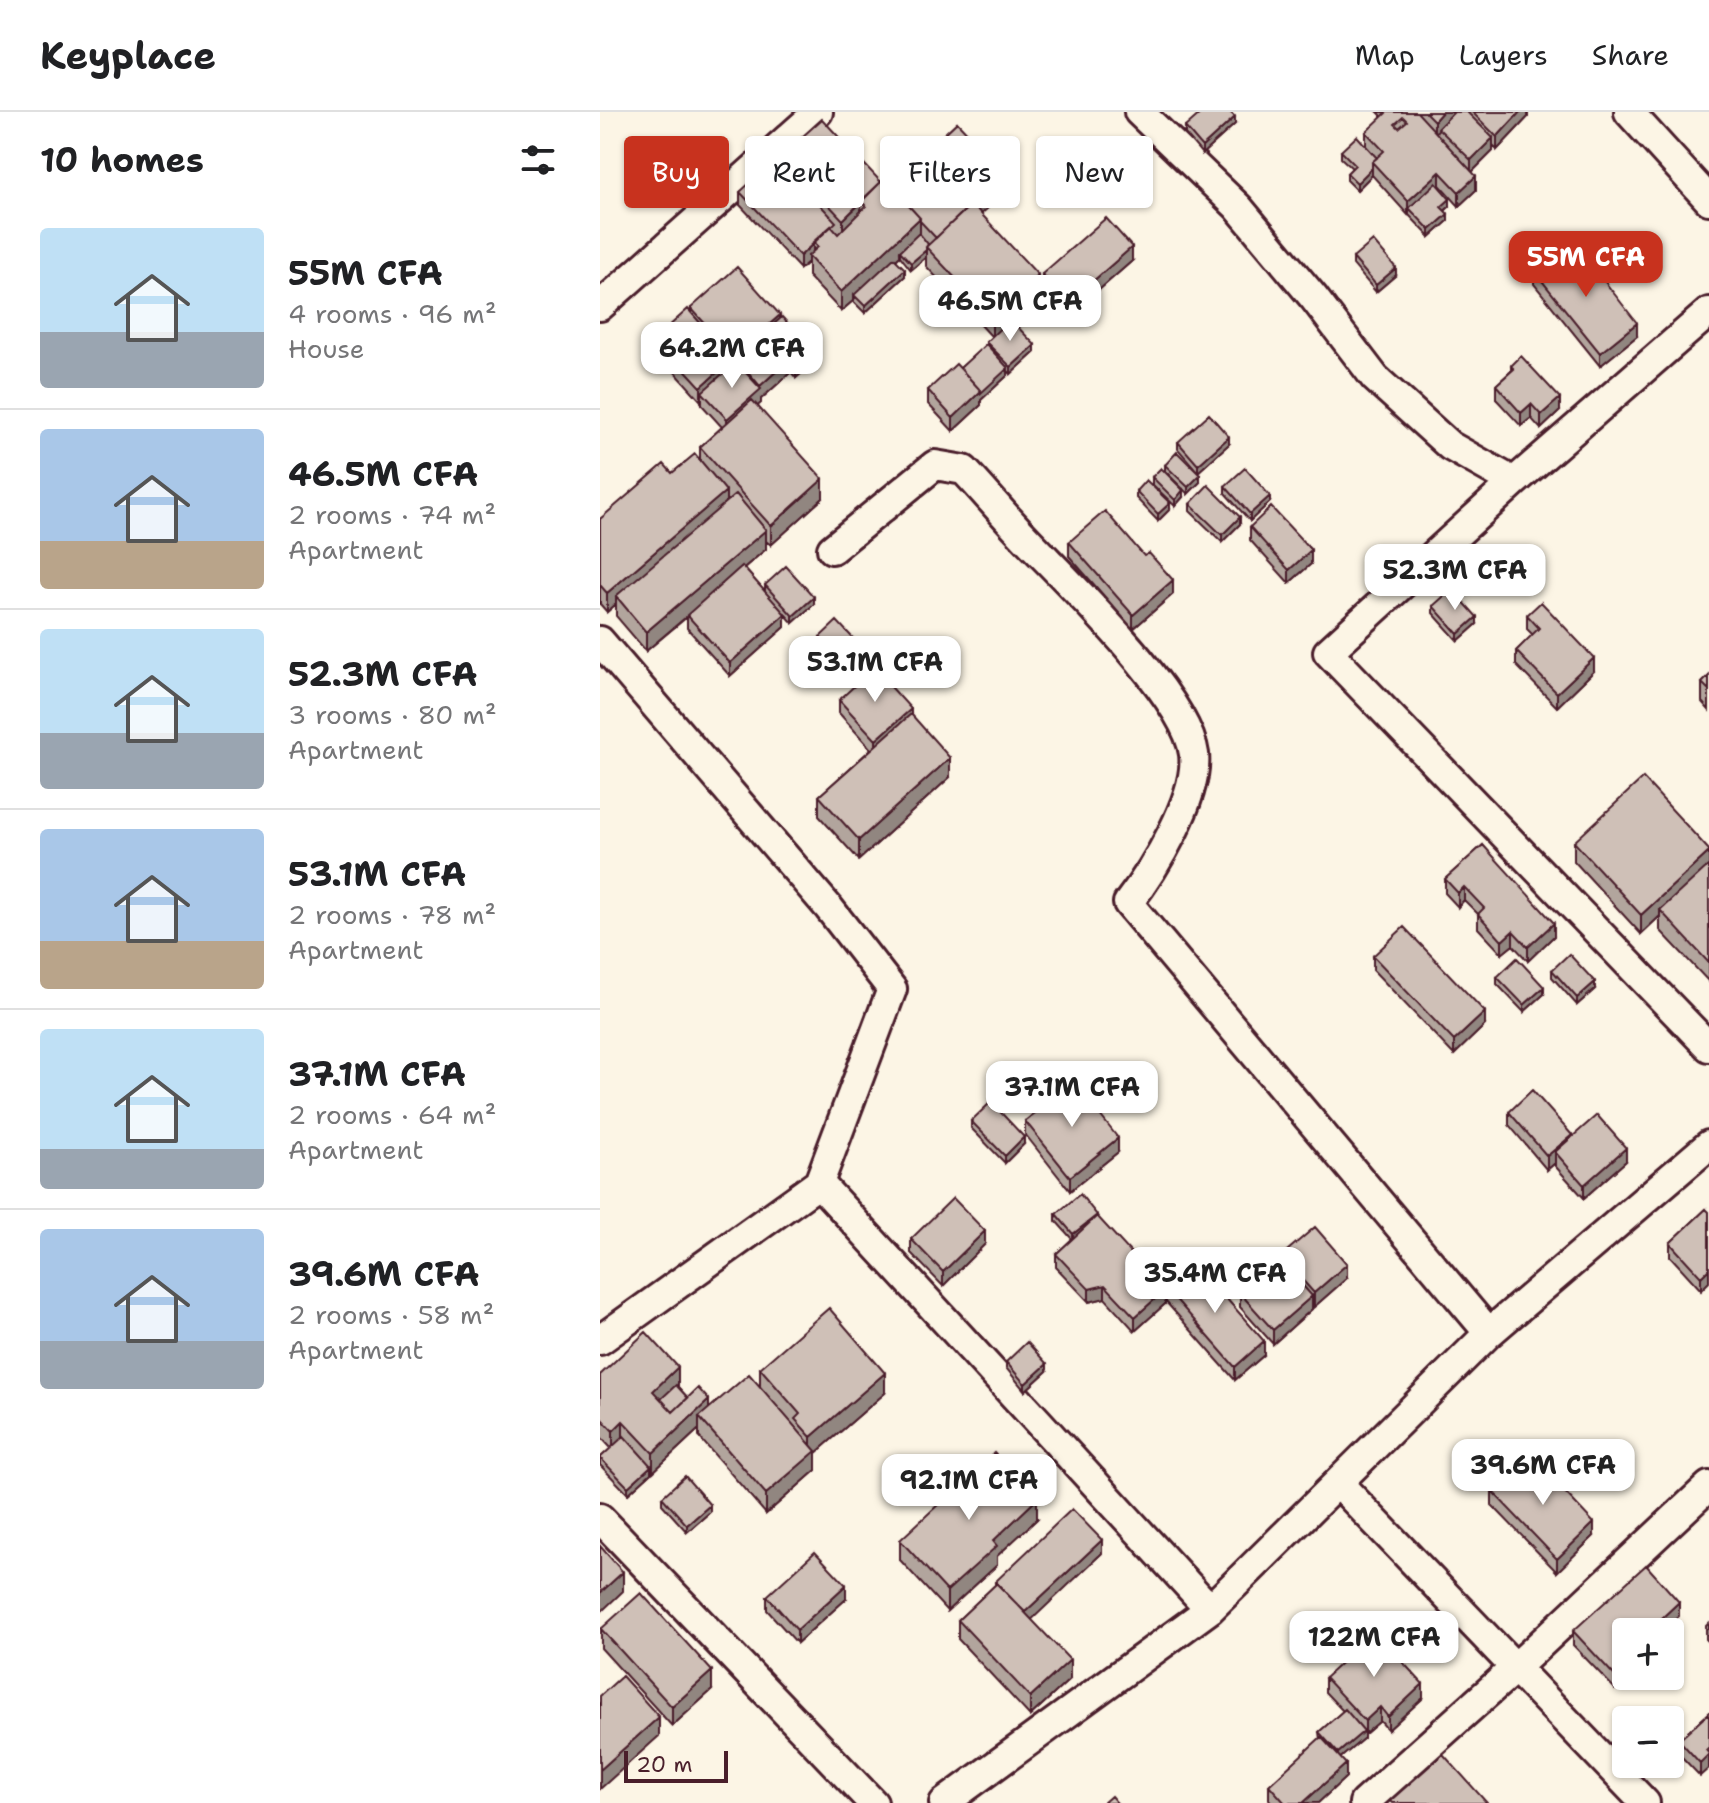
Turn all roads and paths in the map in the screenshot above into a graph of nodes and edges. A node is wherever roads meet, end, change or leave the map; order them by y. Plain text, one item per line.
1 (818, 112) edge
2 (1139, 112) edge
3 (1629, 112) edge
4 (1709, 200) edge
5 (600, 306) edge
6 (1709, 312) edge
7 (1514, 482) junction
8 (832, 549) dead end
9 (600, 641) edge
10 (1709, 1047) edge
11 (1709, 1145) edge
12 (819, 1183) junction
13 (1489, 1333) junction
14 (600, 1340) edge
15 (1339, 1484) junction
16 (1709, 1486) edge
17 (600, 1518) edge
18 (1210, 1609) junction
19 (1515, 1668) junction
20 (873, 1803) edge
21 (944, 1803) edge
22 (1364, 1803) edge
23 (1645, 1803) edge

1 - 5 street
2 - 7 street
3 - 4 street
6 - 7 street
7 - 10 street
8 - 13 street
9 - 12 street
11 - 13 street
12 - 14 street
12 - 18 street
13 - 15 street
15 - 18 street
15 - 19 street
16 - 19 street
17 - 20 street
18 - 21 street
19 - 22 street
19 - 23 street

